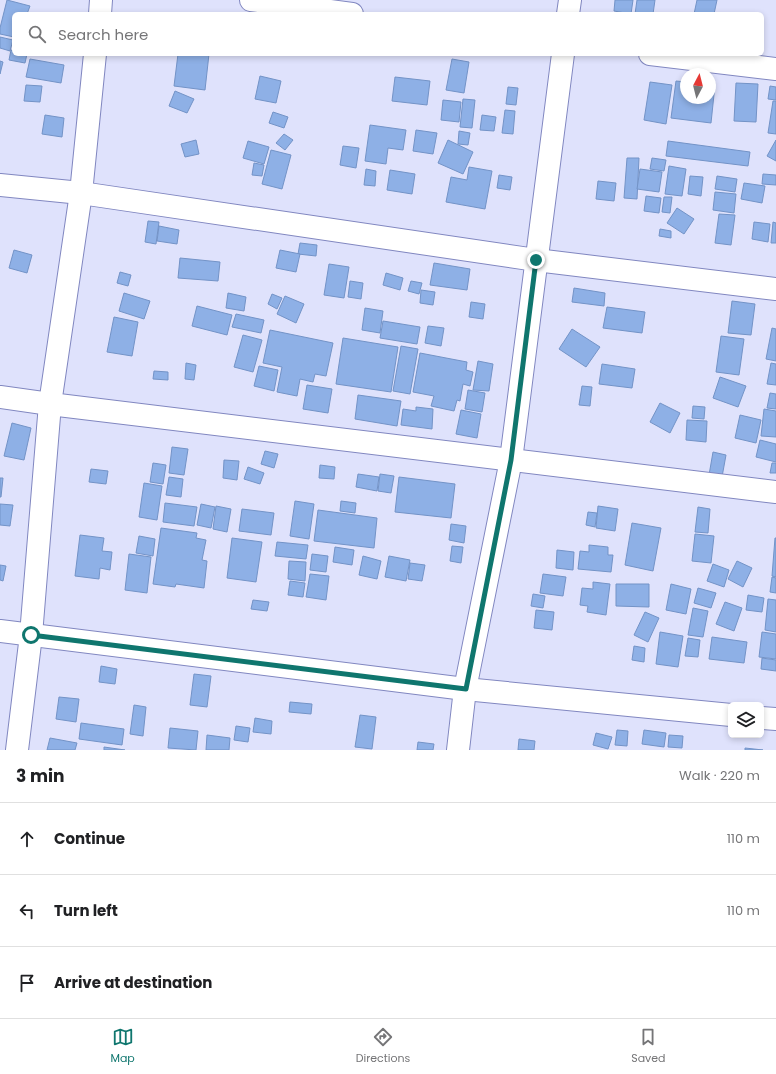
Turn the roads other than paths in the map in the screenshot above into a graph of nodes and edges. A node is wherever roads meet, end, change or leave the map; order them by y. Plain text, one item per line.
1 (101, 0) edge
2 (251, 0) edge
3 (570, 0) edge
4 (100, 12) edge
5 (338, 12) edge
6 (568, 12) edge
7 (96, 56) edge
8 (563, 56) edge
9 (667, 56) edge
10 (776, 69) edge
11 (0, 185) edge
12 (81, 194) junction
13 (536, 260) junction
14 (776, 289) edge
15 (0, 397) edge
16 (50, 404) junction
17 (511, 460) junction
18 (776, 492) edge
19 (0, 631) edge
20 (31, 635) junction
21 (466, 689) junction
22 (728, 715) edge
23 (764, 718) edge
24 (776, 719) edge
25 (17, 750) edge
26 (458, 750) edge

1 - 4 street
2 - 5 street
3 - 6 street
7 - 12 street
8 - 13 street
9 - 10 street
11 - 12 street
12 - 13 street
12 - 16 street
13 - 14 street
13 - 17 street
15 - 16 street
16 - 17 street
16 - 20 street
17 - 18 street
17 - 21 street
19 - 20 street
20 - 21 street
20 - 25 street
21 - 22 street
21 - 26 street
23 - 24 street

